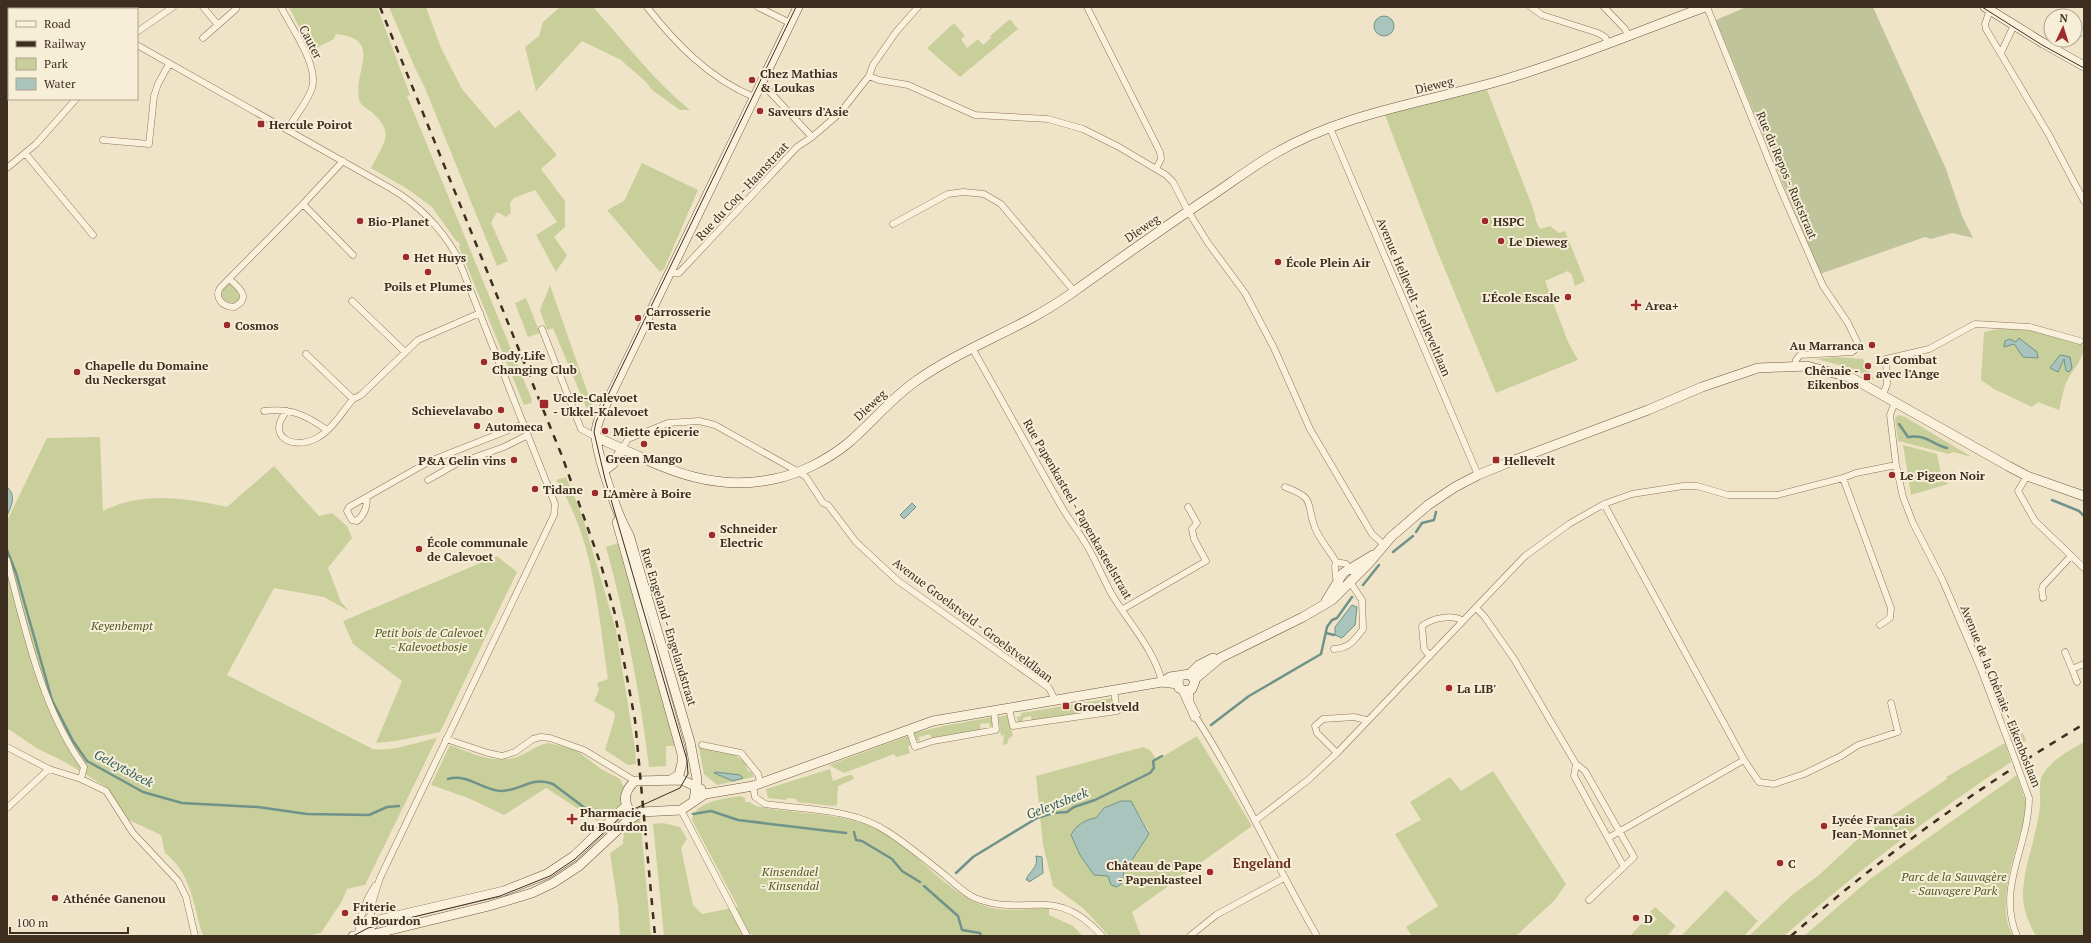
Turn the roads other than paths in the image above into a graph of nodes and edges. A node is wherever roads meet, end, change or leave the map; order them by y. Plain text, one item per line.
1 (173, 7) edge
2 (203, 7) edge
3 (281, 7) edge
4 (647, 7) edge
5 (758, 7) edge
6 (798, 7) edge
7 (918, 7) edge
8 (1087, 7) edge
9 (1532, 7) edge
10 (1604, 7) edge
11 (1706, 7) edge
12 (1987, 8) edge
13 (236, 9) dead end
14 (790, 23) junction
15 (218, 25) junction
16 (2014, 26) junction
17 (138, 31) edge
18 (1629, 37) junction
19 (203, 38) dead end
20 (1608, 44) junction
21 (138, 46) edge
22 (2058, 48) edge
23 (2056, 51) junction
24 (2000, 53) junction
25 (169, 64) junction
26 (2084, 66) edge
27 (869, 76) junction
28 (761, 85) junction
29 (754, 97) junction
30 (75, 100) edge
31 (1330, 128) junction
32 (287, 130) junction
33 (812, 137) junction
34 (103, 140) dead end
35 (26, 153) junction
36 (343, 161) junction
37 (7, 168) edge
38 (1156, 169) junction
39 (2084, 201) edge
40 (304, 204) junction
41 (1188, 211) junction
42 (893, 224) dead end
43 (93, 235) dead end
44 (353, 255) dead end
45 (669, 273) junction
46 (229, 279) junction
47 (1074, 291) junction
48 (352, 301) dead end
49 (480, 313) junction
50 (542, 329) dead end
51 (2080, 342) dead end
52 (972, 348) junction
53 (404, 351) junction
54 (306, 354) dead end
55 (1795, 366) junction
56 (1883, 395) junction
57 (353, 399) junction
58 (1895, 402) junction
59 (264, 411) dead end
60 (288, 411) junction
61 (524, 424) junction
62 (327, 430) junction
63 (528, 435) junction
64 (596, 437) junction
65 (622, 449) junction
66 (1896, 465) junction
67 (797, 471) junction
68 (606, 474) junction
69 (1478, 475) junction
70 (2027, 476) junction
71 (1843, 478) junction
72 (428, 480) dead end
73 (1285, 487) dead end
74 (2084, 496) edge
75 (366, 497) dead end
76 (1604, 504) junction
77 (1188, 507) dead end
78 (1383, 544) junction
79 (1376, 553) junction
80 (2071, 556) junction
81 (7, 560) edge
82 (1336, 562) junction
83 (1350, 568) junction
84 (2084, 568) edge
85 (1347, 582) junction
86 (2042, 598) dead end
87 (1476, 608) junction
88 (1123, 609) junction
89 (1463, 621) junction
90 (1880, 625) dead end
91 (1334, 649) dead end
92 (2065, 652) dead end
93 (1430, 656) junction
94 (2084, 664) edge
95 (2072, 669) junction
96 (1192, 676) junction
97 (1162, 682) junction
98 (2076, 682) dead end
99 (1182, 685) junction
100 (1114, 691) junction
101 (1054, 700) junction
102 (1891, 703) dead end
103 (1009, 708) junction
104 (994, 710) junction
105 (1197, 719) junction
106 (1366, 720) junction
107 (909, 729) junction
108 (446, 738) junction
109 (702, 745) dead end
110 (7, 747) edge
111 (1337, 753) junction
112 (1744, 760) junction
113 (1576, 764) junction
114 (48, 769) junction
115 (81, 779) junction
116 (672, 779) junction
117 (635, 781) junction
118 (757, 785) junction
119 (696, 786) junction
120 (705, 794) junction
121 (694, 801) junction
122 (627, 805) junction
123 (7, 808) edge
124 (680, 810) junction
125 (638, 813) junction
126 (1256, 820) junction
127 (1619, 831) junction
128 (1608, 838) junction
129 (1624, 867) junction
130 (380, 878) junction
131 (1284, 878) junction
132 (1589, 900) dead end
133 (375, 917) junction
134 (195, 936) edge
135 (357, 936) edge
136 (747, 936) edge
137 (1102, 936) edge
138 (1190, 936) edge
139 (1317, 936) edge
140 (2017, 936) edge

1 - 17 street
2 - 15 street
3 - 32 street, Cauter
4 - 29 street
5 - 14 street
6 - 14 main road
7 - 27 street, Rue du Coq - Haanstraat
8 - 38 street
9 - 20 street
10 - 18 street
11 - 18 main road, Dieweg
11 - 55 street, Rue du Repos - Ruststraat
12 - 16 main road
12 - 24 street
13 - 15 street
14 - 28 main road
15 - 19 street
16 - 23 main road
16 - 24 street
18 - 20 main road, Dieweg
20 - 31 main road, Dieweg
21 - 25 street
22 - 23 street
23 - 26 main road
24 - 39 street
25 - 32 street
25 - 34 street
27 - 33 street, Rue du Coq - Haanstraat
27 - 38 street
28 - 29 main road
28 - 33 street
29 - 45 main road
30 - 35 street
31 - 41 main road, Dieweg
31 - 69 street, Avenue Hellevelt - Helleveltlaan
32 - 36 street
33 - 45 street, Rue du Coq - Haanstraat
35 - 37 street
35 - 43 street
36 - 40 street
36 - 49 street
38 - 41 street
40 - 44 street
40 - 46 street
41 - 47 main road, Dieweg
41 - 78 street
42 - 47 street
45 - 64 main road
46 - 46 street
47 - 52 main road, Dieweg
48 - 53 street
49 - 53 street
49 - 61 street
50 - 64 street
51 - 56 street
52 - 67 main road, Dieweg
52 - 88 street, Rue Papenkasteel - Papenkasteelstraat
53 - 57 street
54 - 57 street
55 - 56 main road
55 - 69 main road
56 - 58 main road
57 - 62 street
58 - 66 street, Avenue de la Chênaie - Eikenboslaan
58 - 70 main road
59 - 60 street
60 - 62 street
60 - 62 street
61 - 63 street
61 - 75 street
63 - 72 street
63 - 108 street
64 - 65 main road, Dieweg
64 - 68 main road, Rue Engeland - Engelandstraat
65 - 67 main road, Dieweg
65 - 67 street, Avenue Groelstveld - Groelstveldlaan
65 - 68 main road
66 - 71 street
66 - 140 street, Avenue de la Chênaie - Eikenboslaan, bridge
67 - 101 street, Avenue Groelstveld - Groelstveldlaan
68 - 116 main road, Rue Engeland - Engelandstraat
68 - 119 main road, Rue Engeland - Engelandstraat
69 - 78 main road
70 - 74 main road
70 - 80 street
71 - 76 street
71 - 90 street
73 - 82 street
76 - 87 street
76 - 112 street
77 - 88 street
78 - 79 main road
79 - 83 main road
79 - 85 main road
80 - 84 street
80 - 86 street
81 - 115 street
82 - 83 street
82 - 85 street
83 - 85 street
83 - 85 main road
85 - 91 street
85 - 96 main road
87 - 89 street
87 - 113 street
88 - 97 street, Rue Papenkasteel - Papenkasteelstraat
89 - 93 street
89 - 93 street
92 - 95 street
93 - 106 street
94 - 95 street
95 - 98 street
96 - 99 main road
96 - 99 main road
97 - 99 main road
97 - 100 main road
99 - 105 street
99 - 105 street
100 - 101 main road
100 - 103 street
101 - 103 main road
102 - 112 street
103 - 104 main road
104 - 107 main road
104 - 107 street
105 - 126 street
106 - 111 street
106 - 111 street
107 - 118 main road
108 - 117 street
108 - 130 street
109 - 118 street
110 - 114 street
111 - 126 street
112 - 127 street
113 - 127 street
113 - 128 street
114 - 115 street
114 - 123 street
115 - 134 street
116 - 117 main road
116 - 119 main road
117 - 122 main road
118 - 120 main road
118 - 137 street
119 - 120 main road
119 - 121 main road, Rue Engeland - Engelandstraat
120 - 121 main road
121 - 124 main road
122 - 125 main road
122 - 133 main road
124 - 125 main road
124 - 136 street
125 - 135 main road
126 - 131 street
127 - 128 street
127 - 129 street
128 - 129 street
129 - 132 street
130 - 133 street
130 - 135 street
131 - 138 street
131 - 139 street
133 - 135 main road

